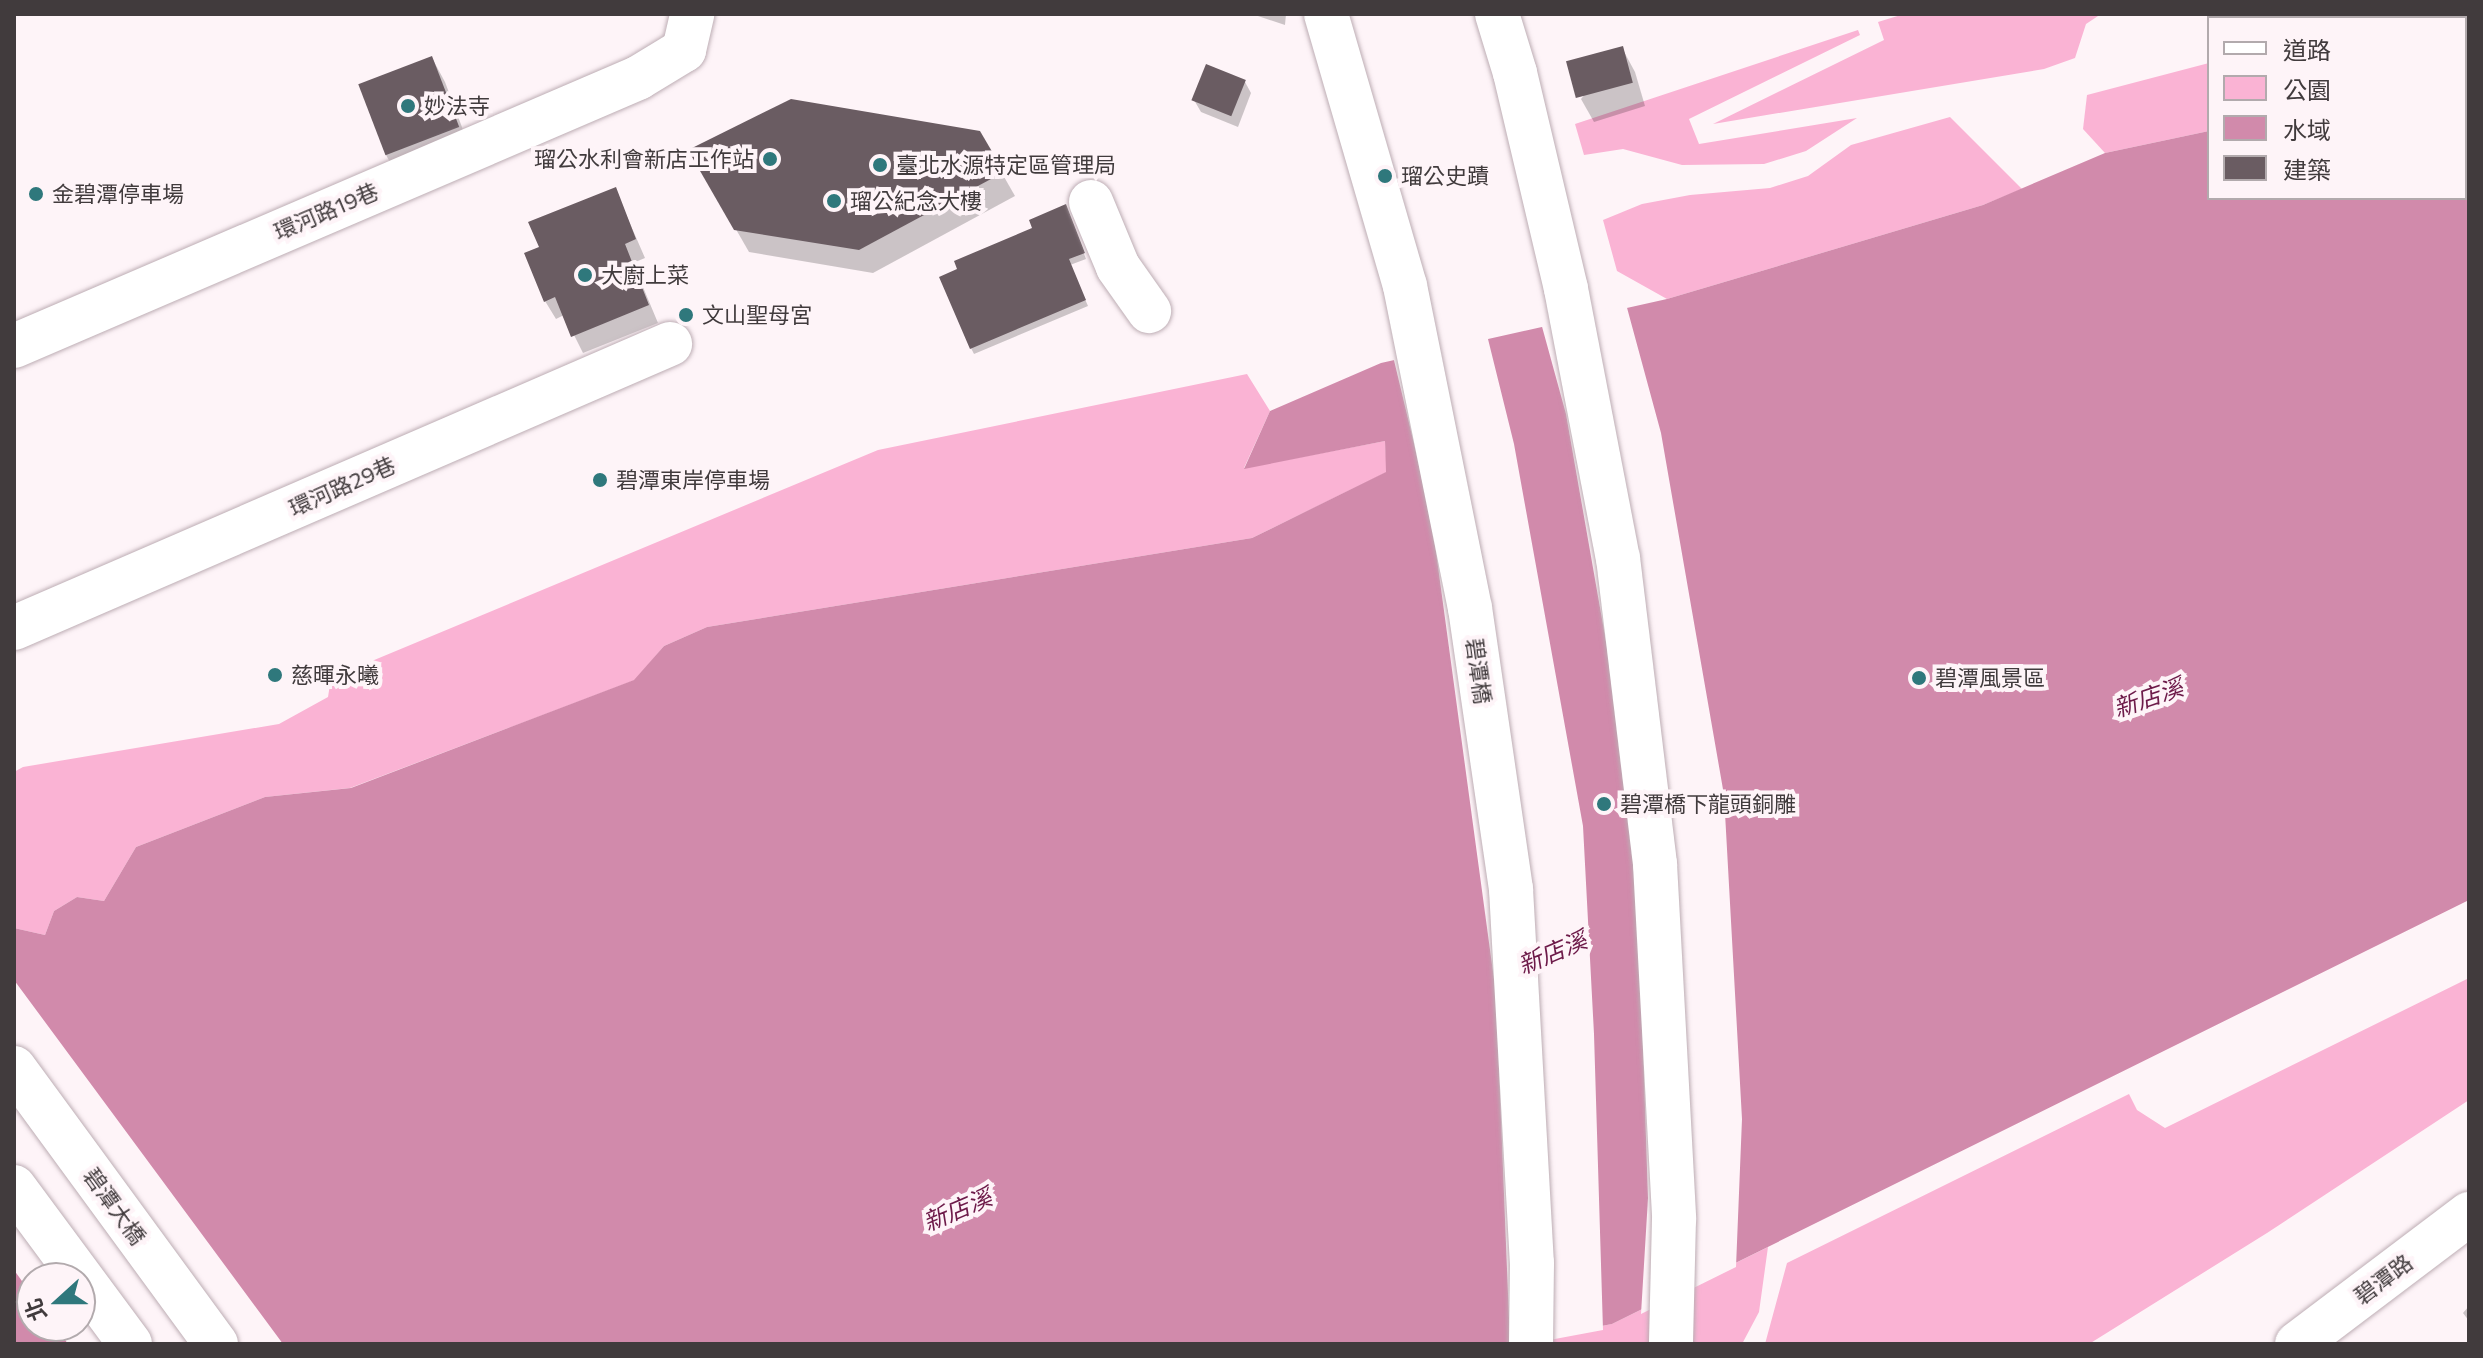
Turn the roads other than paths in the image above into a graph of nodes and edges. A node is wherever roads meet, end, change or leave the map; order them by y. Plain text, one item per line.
1 (692, 14) edge
2 (1326, 14) edge
3 (1497, 14) edge
4 (1091, 202) dead end
5 (1149, 311) dead end
6 (670, 344) dead end
7 (14, 346) edge
8 (14, 628) edge
9 (14, 1068) edge
10 (14, 1187) edge
11 (2469, 1214) edge
12 (2469, 1252) edge
13 (130, 1344) edge
14 (216, 1344) edge
15 (1531, 1344) edge
16 (1671, 1344) edge
17 (2297, 1344) edge
18 (2339, 1344) edge

1 - 7 main road, 環河路19巷
2 - 15 main road, 碧潭橋
3 - 16 main road
4 - 5 main road
6 - 8 main road, 環河路29巷
9 - 14 main road, 碧潭大橋
10 - 13 main road
11 - 17 main road, 碧潭路
12 - 18 main road, 碧潭路

